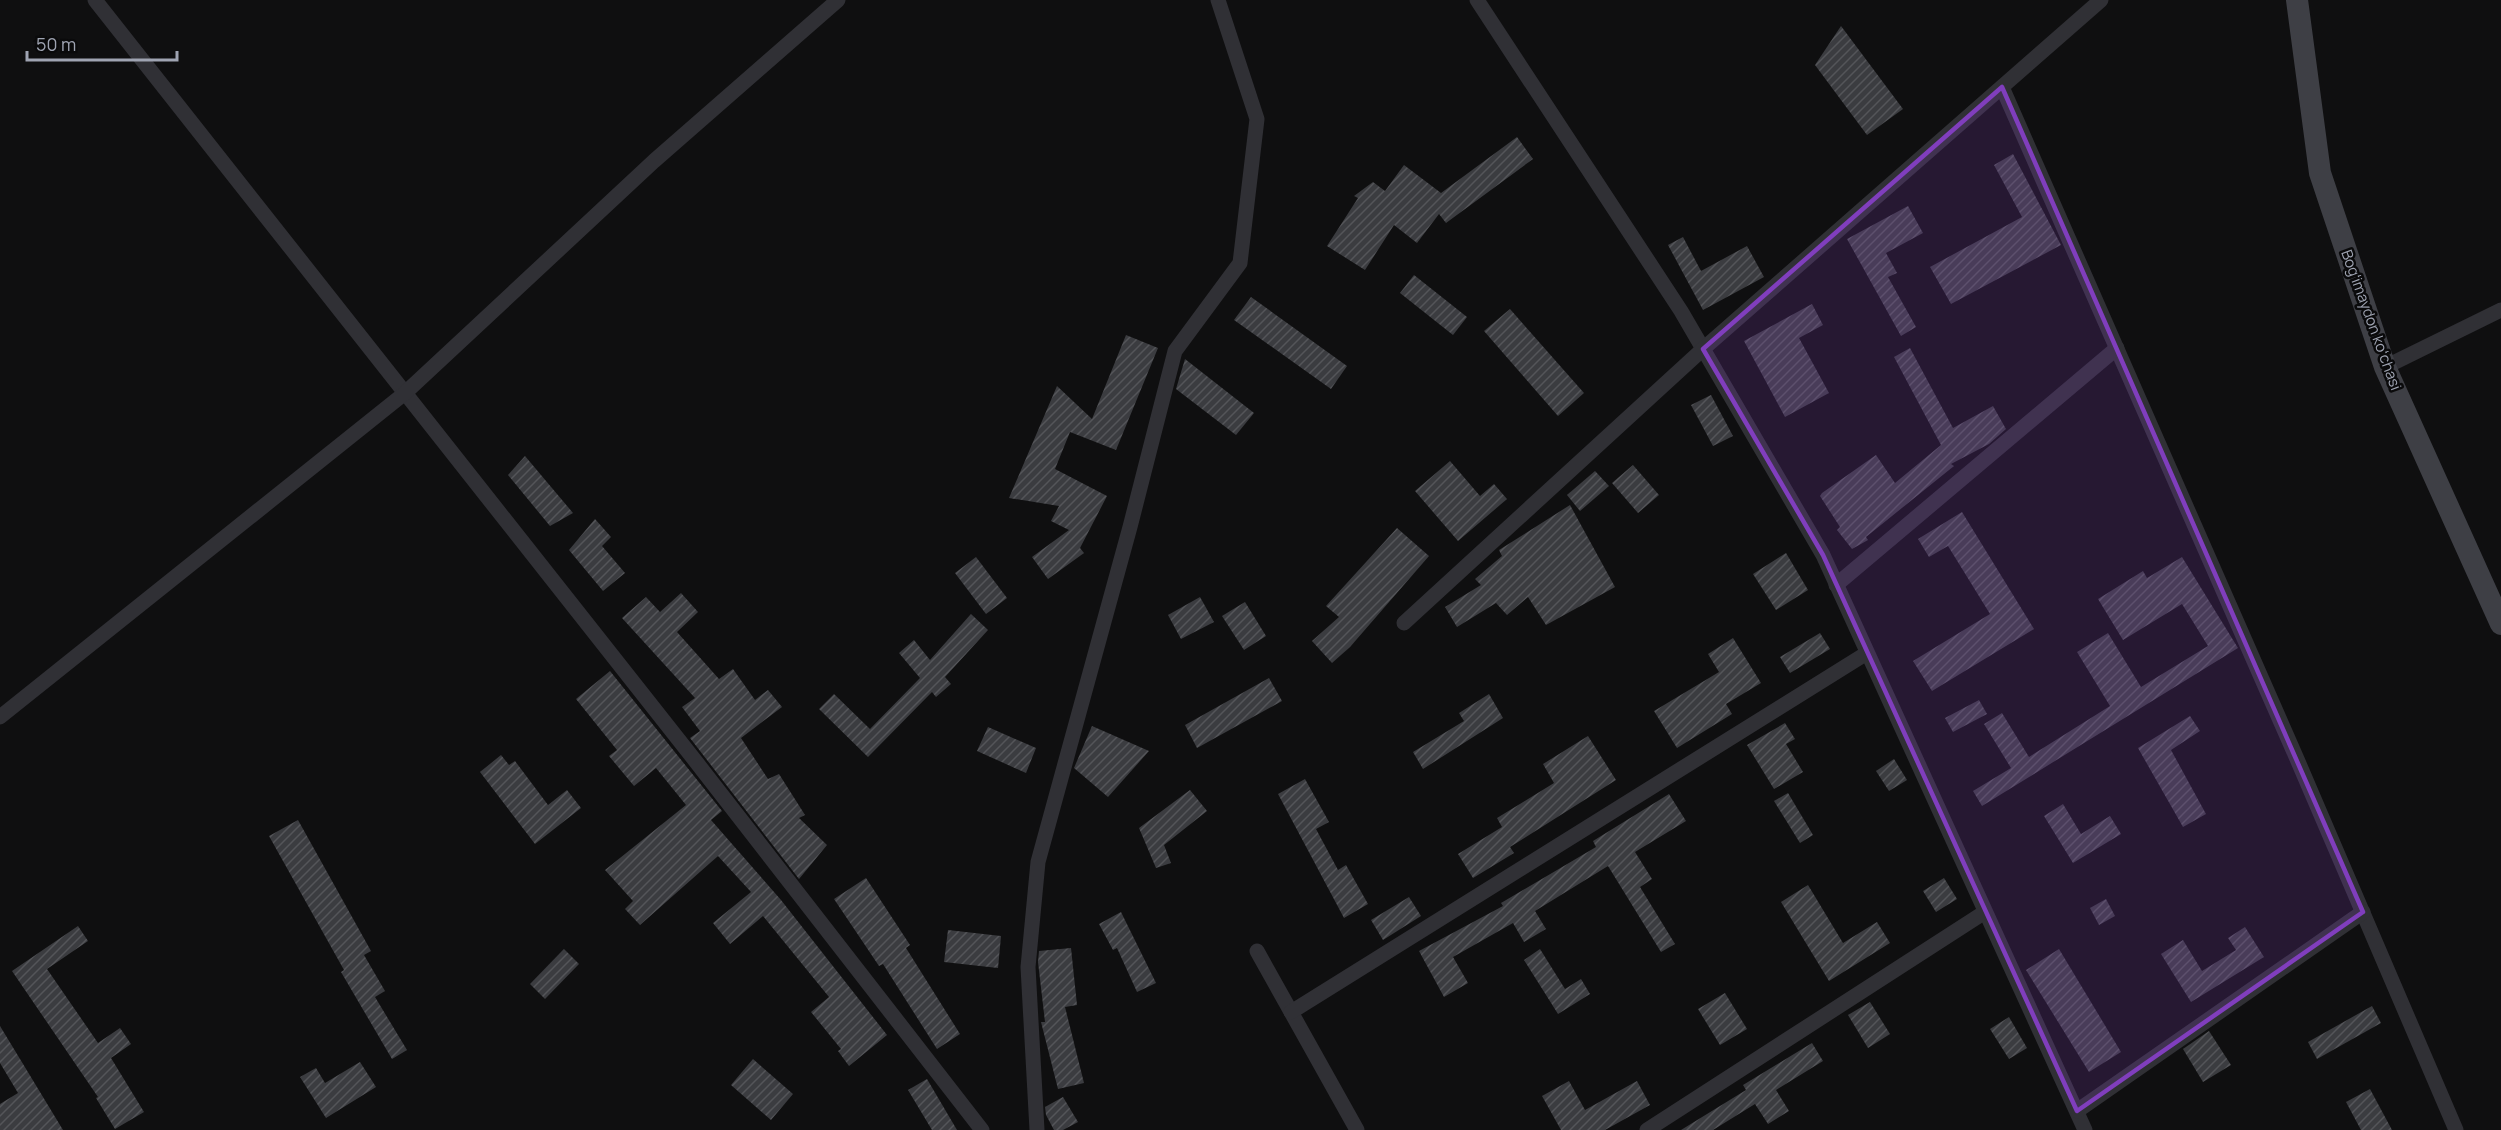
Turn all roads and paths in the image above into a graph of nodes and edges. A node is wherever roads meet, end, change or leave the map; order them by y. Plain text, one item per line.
1 (95, 0) edge
2 (838, 0) edge
3 (1218, 0) edge
4 (1477, 0) edge
5 (2101, 0) edge
6 (2297, 0) edge
7 (2002, 87) junction
8 (2501, 310) edge
9 (2117, 348) junction
10 (1703, 349) junction
11 (2385, 367) junction
12 (405, 393) junction
13 (1836, 585) junction
14 (1404, 623) dead end
15 (2501, 624) edge
16 (1867, 653) junction
17 (0, 717) edge
18 (1985, 912) junction
19 (2363, 912) junction
20 (1257, 951) dead end
21 (1291, 1012) junction
22 (2077, 1111) junction
23 (982, 1130) edge
24 (1037, 1130) edge
25 (1357, 1130) edge
26 (1647, 1130) edge
27 (2085, 1130) edge
28 (2456, 1130) edge

1 - 12 street
2 - 12 street
3 - 24 street
4 - 10 street
5 - 7 street
6 - 11 main road, Bogʻimaydon koʻchasi
7 - 9 street
7 - 10 street
8 - 11 street
9 - 13 street
9 - 19 street
10 - 13 street
10 - 14 street
11 - 15 main road, Bogʻimaydon koʻchasi
12 - 17 street
12 - 23 street
13 - 16 street
16 - 18 street
16 - 21 street
18 - 22 street
18 - 26 street
19 - 22 street
19 - 28 street
20 - 21 street
21 - 25 street
22 - 27 street

